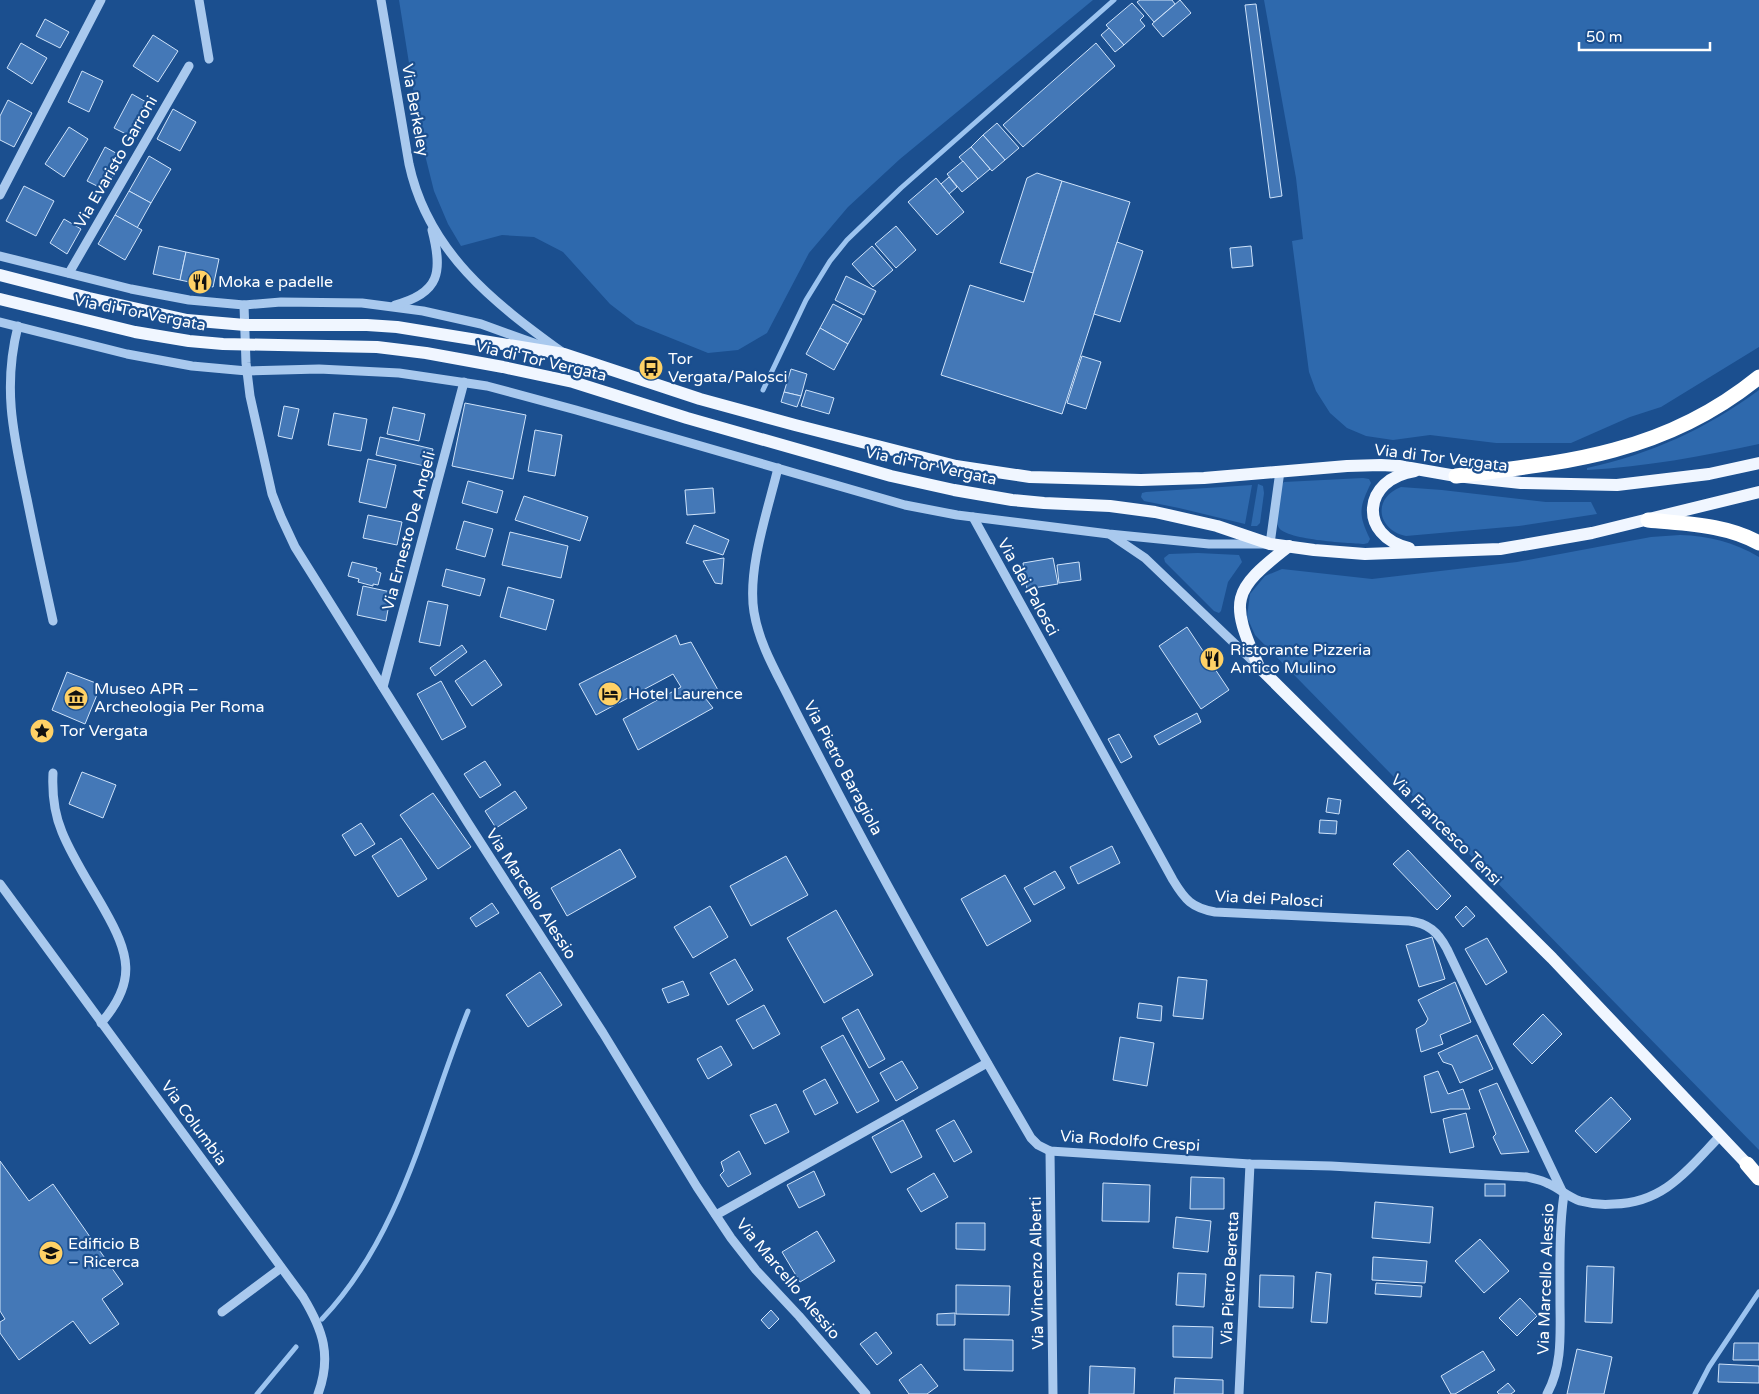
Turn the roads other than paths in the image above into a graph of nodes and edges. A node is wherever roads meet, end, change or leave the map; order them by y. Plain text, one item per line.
1 (101, 0) edge
2 (199, 0) edge
3 (381, 0) edge
4 (209, 59) dead end
5 (189, 66) dead end
6 (0, 195) edge
7 (430, 223) junction
8 (0, 256) edge
9 (69, 273) junction
10 (0, 274) edge
11 (0, 299) edge
12 (244, 305) junction
13 (390, 307) junction
14 (0, 322) edge
15 (245, 325) junction
16 (18, 326) junction
17 (245, 345) junction
18 (564, 354) junction
19 (246, 371) junction
20 (1759, 377) edge
21 (464, 382) junction
22 (1759, 463) edge
23 (778, 468) junction
24 (1280, 471) junction
25 (1432, 471) junction
26 (1456, 476) junction
27 (1759, 492) edge
28 (973, 517) junction
29 (1648, 520) junction
30 (1109, 534) junction
31 (1759, 543) edge
32 (1270, 544) junction
33 (1289, 546) junction
34 (1434, 550) junction
35 (53, 621) dead end
36 (1259, 667) junction
37 (383, 688) junction
38 (53, 773) dead end
39 (0, 884) edge
40 (101, 1023) junction
41 (987, 1063) junction
42 (1721, 1135) junction
43 (1050, 1151) junction
44 (1250, 1164) junction
45 (1753, 1166) edge
46 (1759, 1178) edge
47 (1564, 1194) junction
48 (716, 1215) junction
49 (281, 1268) junction
50 (222, 1312) dead end
51 (318, 1394) edge
52 (866, 1394) edge
53 (1053, 1394) edge
54 (1239, 1394) edge
55 (1547, 1394) edge

1 - 6 street
2 - 4 street
3 - 7 street, Via Berkeley
5 - 9 street, Via Evaristo Garroni
7 - 13 street, Via Berkeley
7 - 18 street, Via Berkeley
8 - 9 street, Via di Tor Vergata
9 - 12 street, Via di Tor Vergata
10 - 15 main road, Via di Tor Vergata
11 - 17 main road, Via di Tor Vergata
12 - 13 street, Via di Tor Vergata
12 - 15 street, Via Marcello Alessio
13 - 18 street, Via di Tor Vergata
14 - 16 street, Via di Tor Vergata
15 - 17 street, Via Marcello Alessio
15 - 18 main road, Via di Tor Vergata
16 - 19 street, Via di Tor Vergata
16 - 35 street
17 - 19 street, Via Marcello Alessio
17 - 32 main road, Via di Tor Vergata
18 - 24 main road, Via di Tor Vergata
19 - 21 street, Via di Tor Vergata
19 - 37 street, Via Marcello Alessio
20 - 26 highway
21 - 23 street, Via di Tor Vergata
21 - 37 street, Via Ernesto De Angeli
22 - 26 main road, Via di Tor Vergata
23 - 28 street, Via di Tor Vergata
23 - 41 street, Via Pietro Baragiola
24 - 25 main road, Via di Tor Vergata
24 - 32 street
25 - 26 main road, Via di Tor Vergata
25 - 34 main road
27 - 29 main road, Via di Tor Vergata
28 - 30 street, Via di Tor Vergata
28 - 47 street, Via dei Palosci
29 - 31 highway
29 - 34 main road, Via di Tor Vergata
30 - 32 street, Via di Tor Vergata
30 - 36 street, Via Francesco Tensi
32 - 33 main road, Via di Tor Vergata
33 - 34 main road, Via di Tor Vergata
33 - 36 main road
36 - 42 main road, Via Francesco Tensi
37 - 48 street, Via Marcello Alessio
38 - 40 street
39 - 40 street, Via Columbia
40 - 49 street, Via Columbia
41 - 43 street, Via Rodolfo Crespi
41 - 48 street
42 - 45 main road, Via Francesco Tensi
42 - 47 street, Via Rodolfo Crespi
43 - 44 street, Via Rodolfo Crespi
43 - 53 street, Via Vincenzo Alberti
44 - 47 street, Via Rodolfo Crespi
44 - 54 street, Via Pietro Beretta
45 - 46 highway
47 - 55 street, Via Marcello Alessio
48 - 52 street, Via Marcello Alessio
49 - 50 street
49 - 51 street, Via Columbia

